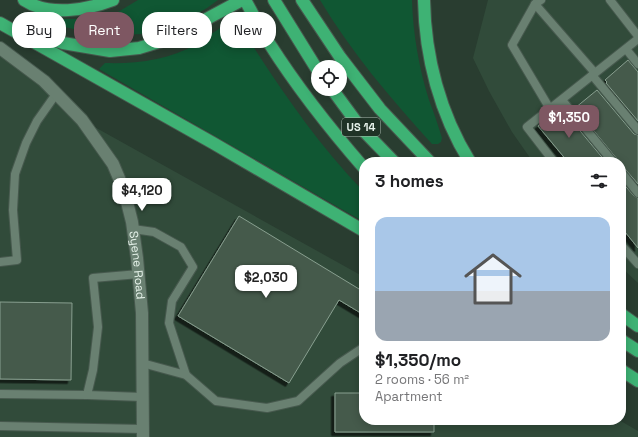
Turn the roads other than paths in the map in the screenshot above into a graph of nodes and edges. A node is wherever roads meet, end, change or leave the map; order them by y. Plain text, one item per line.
1 (24, 0) edge
2 (113, 0) edge
3 (244, 0) edge
4 (274, 0) edge
5 (302, 0) edge
6 (424, 0) edge
7 (610, 0) edge
8 (538, 2) edge
9 (0, 23) edge
10 (638, 36) edge
11 (638, 39) edge
12 (0, 48) edge
13 (626, 49) junction
14 (312, 60) edge
15 (638, 64) edge
16 (594, 74) junction
17 (56, 94) junction
18 (337, 96) edge
19 (562, 100) junction
20 (550, 109) junction
21 (638, 130) edge
22 (389, 157) edge
23 (425, 157) edge
24 (467, 157) edge
25 (550, 157) edge
26 (609, 157) edge
27 (359, 162) edge
28 (626, 178) edge
29 (638, 193) edge
30 (359, 228) edge
31 (133, 229) junction
32 (626, 251) edge
33 (0, 262) edge
34 (638, 264) edge
35 (139, 274) junction
36 (626, 318) edge
37 (638, 326) edge
38 (626, 343) edge
39 (359, 350) edge
40 (638, 351) edge
41 (142, 362) junction
42 (626, 374) edge
43 (186, 375) junction
44 (626, 376) edge
45 (638, 382) edge
46 (0, 394) edge
47 (87, 395) junction
48 (142, 396) junction
49 (0, 426) edge
50 (143, 433) edge

1 - 2 highway
3 - 9 highway
3 - 27 highway, US 14
4 - 14 highway
5 - 23 highway, US 14
6 - 24 highway
7 - 10 lane
8 - 16 lane
8 - 20 lane
9 - 30 highway
11 - 13 lane
12 - 17 street, Syene Road
13 - 15 lane
13 - 16 lane
16 - 19 lane
16 - 21 lane
17 - 31 street, Syene Road
17 - 33 lane
18 - 22 highway, US 14
19 - 20 lane
19 - 26 lane
20 - 25 lane
28 - 29 lane
31 - 35 street, Syene Road
31 - 43 lane
32 - 34 lane
35 - 41 street, Syene Road
35 - 47 lane
36 - 37 highway
38 - 40 highway
39 - 43 lane
41 - 43 lane
41 - 48 street, Syene Road
42 - 45 highway
44 - 45 highway
46 - 47 lane
47 - 48 lane
48 - 50 street, Syene Road
49 - 50 lane

